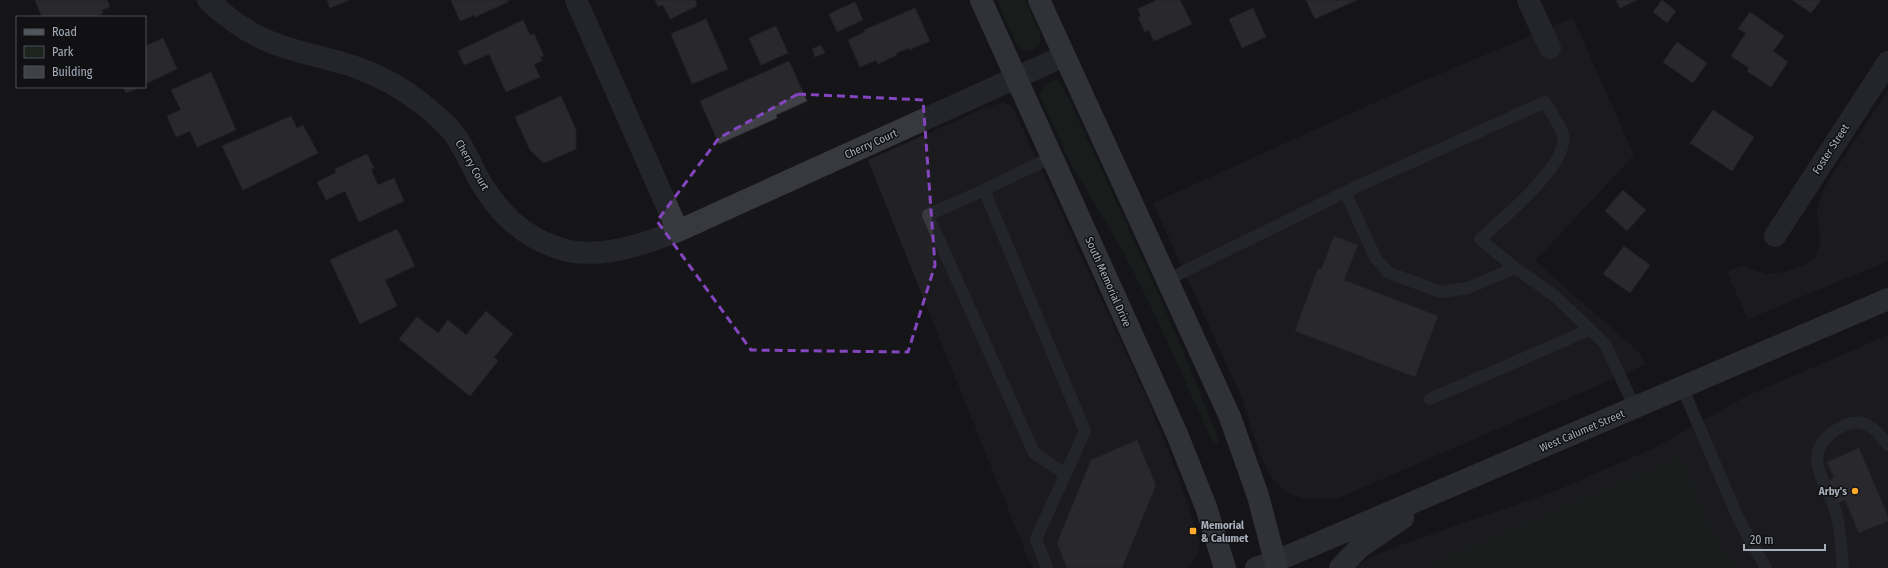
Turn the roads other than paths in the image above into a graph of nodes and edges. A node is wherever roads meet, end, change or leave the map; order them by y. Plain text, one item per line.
1 (208, 0) edge
2 (576, 0) edge
3 (981, 0) edge
4 (1039, 0) edge
5 (1528, 0) edge
6 (1550, 48) dead end
7 (1064, 56) junction
8 (1888, 62) edge
9 (1016, 78) junction
10 (1052, 158) junction
11 (984, 190) junction
12 (1345, 192) junction
13 (678, 231) junction
14 (1775, 236) dead end
15 (1515, 268) junction
16 (1167, 280) junction
17 (1888, 299) edge
18 (1589, 330) junction
19 (1682, 389) junction
20 (1430, 399) dead end
21 (1635, 408) junction
22 (1888, 445) edge
23 (1065, 474) junction
24 (1443, 490) junction
25 (1269, 566) edge
26 (1047, 568) edge
27 (1225, 568) edge
28 (1340, 568) edge
29 (1766, 568) edge
30 (1843, 568) edge

1 - 13 street, Cherry Court
2 - 13 street
3 - 9 main road, South Memorial Drive
4 - 7 main road
5 - 6 street
7 - 9 street, Cherry Court
7 - 16 main road
8 - 14 street, Foster Street
9 - 10 main road, South Memorial Drive
9 - 13 street, Cherry Court
10 - 11 lane
10 - 27 main road, South Memorial Drive
11 - 23 lane
11 - 23 lane
12 - 15 lane
12 - 15 lane
12 - 16 lane
15 - 18 lane
16 - 25 main road
17 - 19 main road, West Calumet Street
18 - 20 lane
18 - 21 lane
19 - 21 main road, West Calumet Street
19 - 29 lane
21 - 24 main road, West Calumet Street
22 - 30 lane
23 - 26 lane
24 - 25 main road, West Calumet Street
24 - 28 main road

